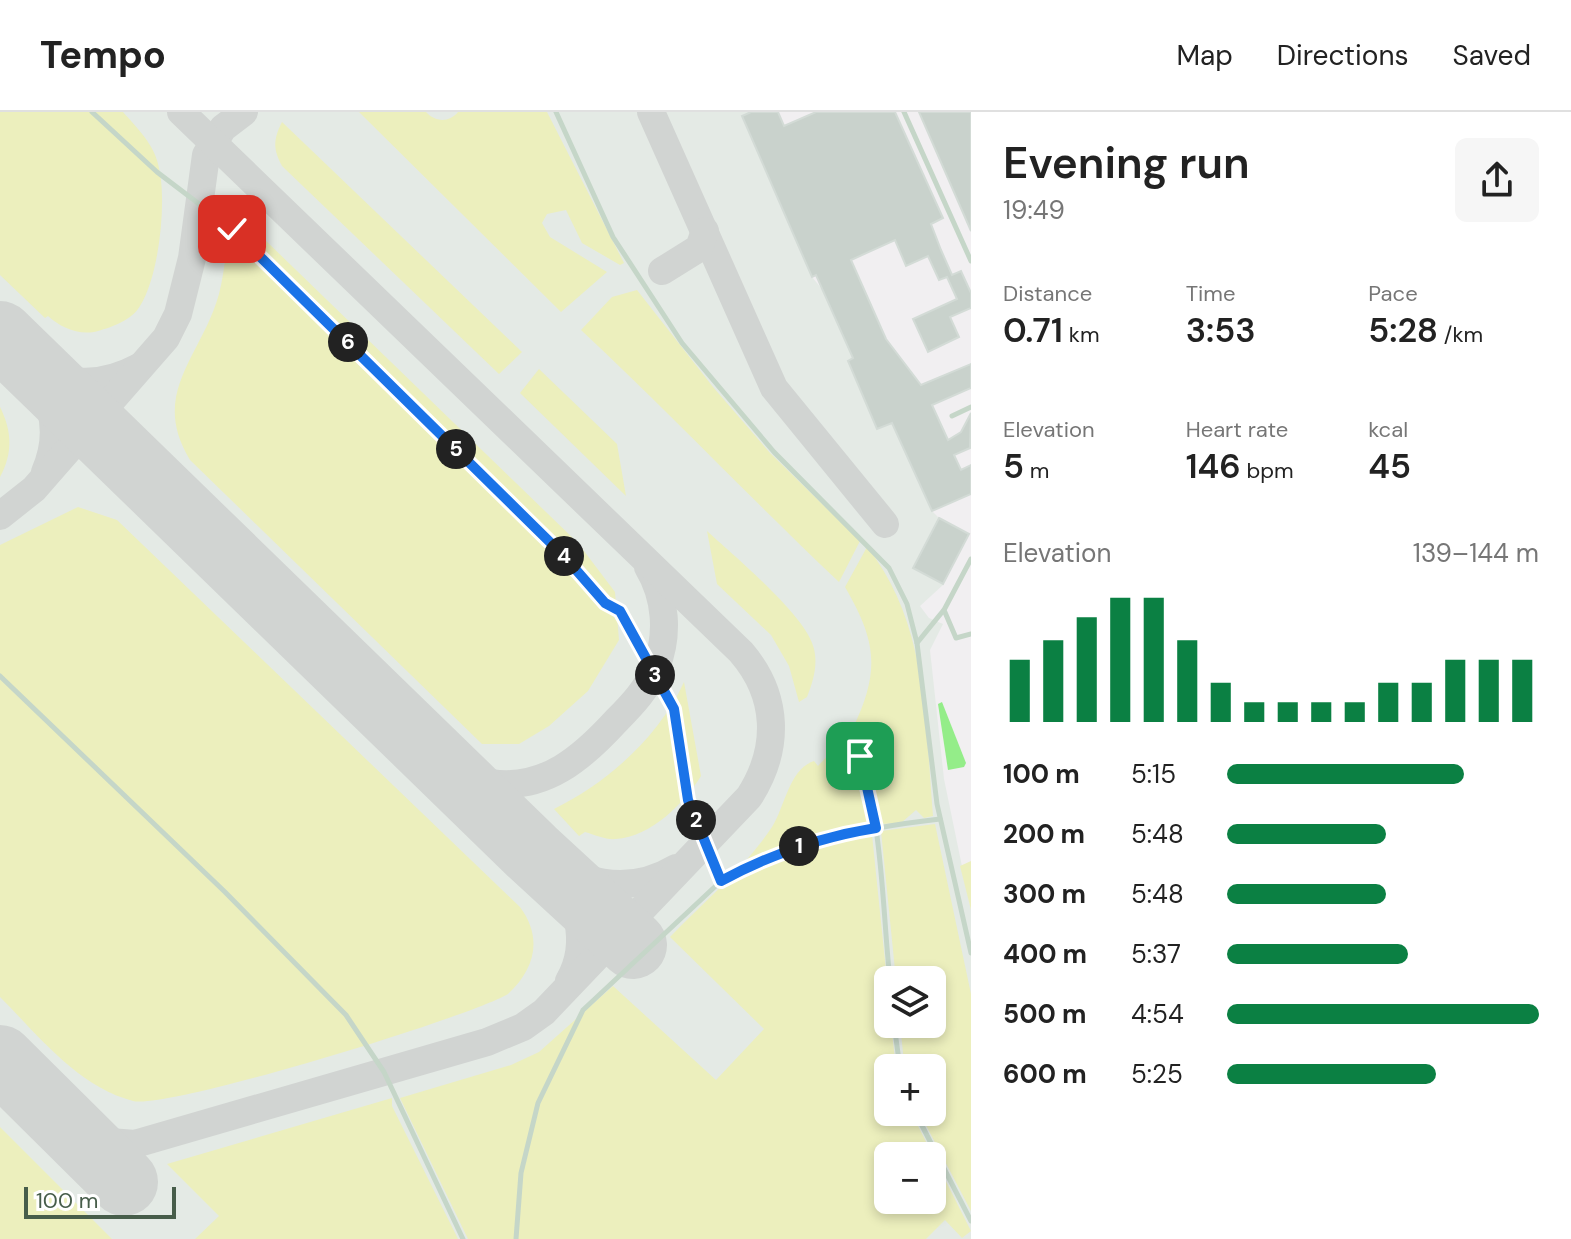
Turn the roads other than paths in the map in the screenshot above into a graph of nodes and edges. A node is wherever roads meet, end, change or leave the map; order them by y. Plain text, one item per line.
1 (92, 112) edge
2 (556, 112) edge
3 (904, 112) edge
4 (971, 261) edge
5 (971, 407) edge
6 (952, 416) dead end
7 (971, 559) edge
8 (944, 610) junction
9 (971, 634) edge
10 (917, 643) junction
11 (0, 676) edge
12 (849, 732) dead end
13 (940, 819) junction
14 (876, 828) junction
15 (721, 881) junction
16 (971, 953) edge
17 (889, 966) edge
18 (922, 1126) edge
19 (971, 1221) edge
20 (463, 1239) edge
21 (516, 1239) edge

1 - 15 lane
2 - 10 lane
3 - 4 lane
5 - 6 lane
7 - 8 lane
8 - 9 lane
8 - 10 lane
10 - 13 lane
11 - 20 lane
12 - 14 lane
13 - 14 lane
13 - 16 lane
14 - 15 lane
14 - 17 lane
15 - 21 lane
18 - 19 lane

